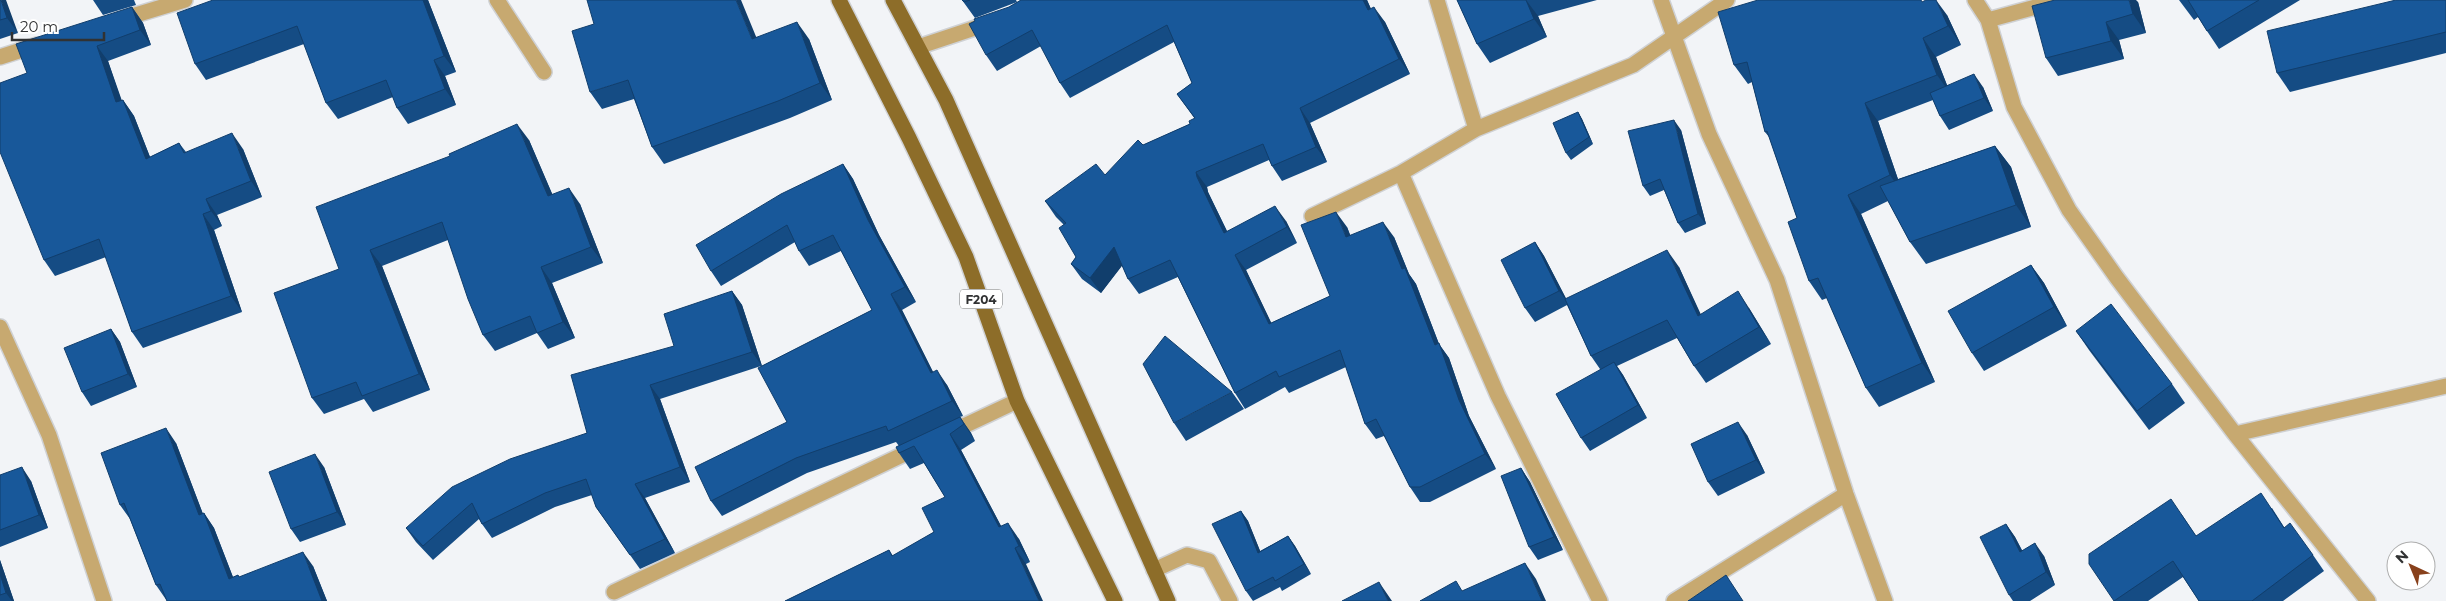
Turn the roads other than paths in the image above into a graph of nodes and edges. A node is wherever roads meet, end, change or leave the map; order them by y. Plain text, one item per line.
1 (185, 0) edge
2 (497, 0) edge
3 (839, 0) edge
4 (892, 0) edge
5 (1437, 0) edge
6 (1661, 0) edge
7 (1727, 0) edge
8 (1975, 0) edge
9 (2061, 0) edge
10 (1006, 17) edge
11 (1988, 20) junction
12 (102, 26) edge
13 (1674, 36) junction
14 (56, 40) edge
15 (918, 47) junction
16 (0, 57) edge
17 (544, 72) dead end
18 (1476, 129) junction
19 (1402, 173) junction
20 (1312, 216) dead end
21 (0, 327) edge
22 (2446, 386) edge
23 (1017, 400) junction
24 (2235, 434) junction
25 (1846, 494) junction
26 (1154, 570) junction
27 (614, 592) dead end
28 (104, 601) edge
29 (1115, 601) edge
30 (1168, 601) edge
31 (1230, 601) edge
32 (1600, 601) edge
33 (1674, 601) edge
34 (1885, 601) edge
35 (2368, 601) edge

1 - 12 street
2 - 17 street
3 - 23 main road, F204
4 - 15 main road
5 - 18 street
6 - 13 street
7 - 13 street
8 - 11 street
9 - 11 street
10 - 15 street
11 - 24 street
13 - 18 street
13 - 25 street
14 - 16 street
15 - 26 main road
18 - 19 street
19 - 20 street
19 - 32 street
21 - 28 street
22 - 24 street
23 - 27 street
23 - 29 main road, F204
24 - 35 street
25 - 33 street
25 - 34 street
26 - 30 main road
26 - 31 street

